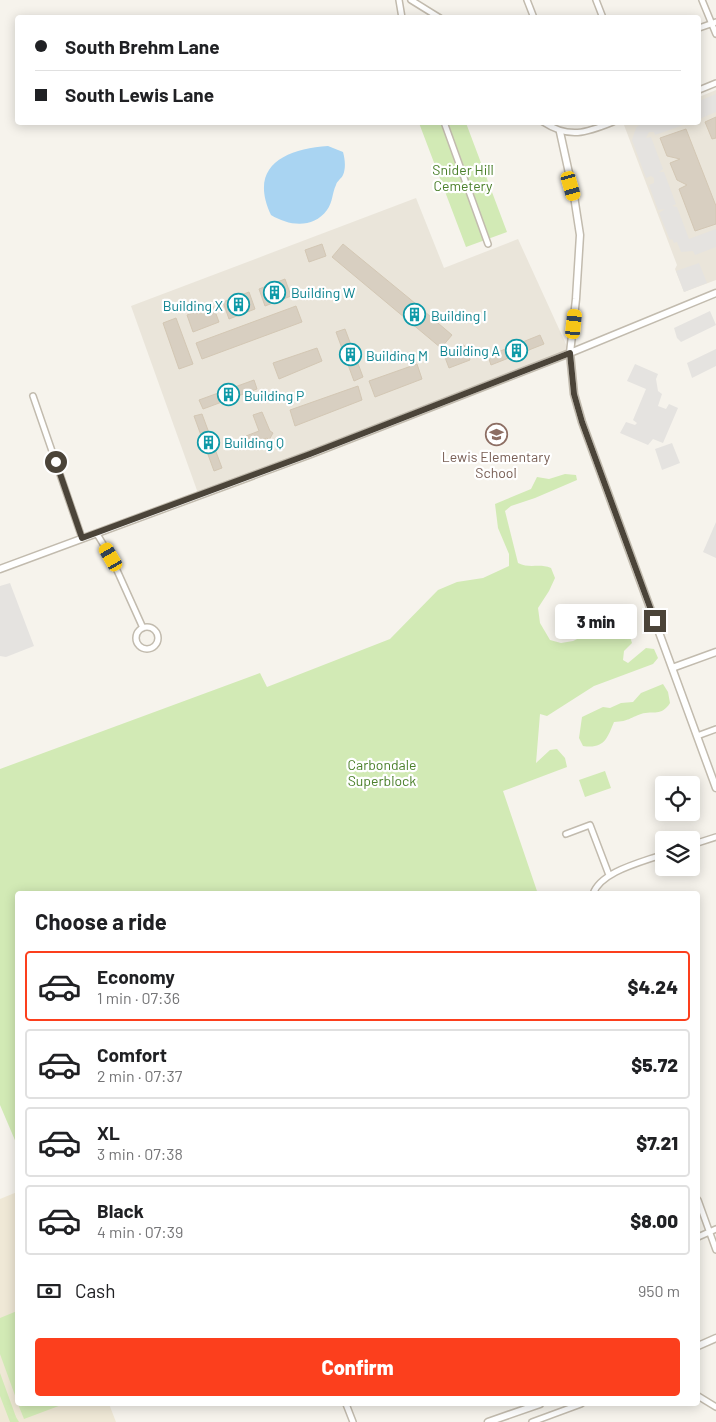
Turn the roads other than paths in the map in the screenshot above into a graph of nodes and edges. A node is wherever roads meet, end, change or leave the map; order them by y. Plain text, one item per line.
1 (399, 0) edge
2 (411, 0) edge
3 (527, 0) edge
4 (596, 0) edge
5 (702, 0) edge
6 (402, 15) edge
7 (435, 15) edge
8 (533, 15) edge
9 (601, 15) edge
10 (713, 23) edge
11 (701, 27) edge
12 (716, 34) edge
13 (716, 83) edge
14 (701, 89) edge
15 (445, 125) edge
16 (548, 125) edge
17 (604, 125) edge
18 (560, 132) junction
19 (488, 244) dead end
20 (716, 293) edge
21 (570, 353) junction
22 (33, 396) dead end
23 (98, 534) junction
24 (82, 538) junction
25 (0, 569) edge
26 (143, 628) junction
27 (716, 652) edge
28 (672, 668) junction
29 (716, 729) edge
30 (697, 736) junction
31 (716, 788) edge
32 (566, 834) dead end
33 (716, 837) edge
34 (700, 842) edge
35 (655, 857) edge
36 (609, 875) junction
37 (594, 891) edge
38 (700, 1206) edge
39 (716, 1229) edge
40 (709, 1232) junction
41 (700, 1236) edge
42 (716, 1250) edge
43 (716, 1338) edge
44 (700, 1345) edge
45 (700, 1397) edge
46 (347, 1406) edge
47 (534, 1406) edge
48 (576, 1406) edge
49 (716, 1407) edge
50 (353, 1422) edge
51 (488, 1422) edge
52 (532, 1422) edge

1 - 6 street
2 - 7 street
3 - 8 street
4 - 9 street
5 - 10 street
10 - 11 street
10 - 12 street
13 - 14 street
15 - 19 street
16 - 18 street
17 - 18 street
18 - 21 street
20 - 21 street
21 - 23 street
21 - 28 street
22 - 24 street
23 - 24 street
23 - 26 street
24 - 25 street
26 - 26 street
27 - 28 street
28 - 30 street
29 - 30 street
30 - 31 street
32 - 36 street
33 - 34 street
35 - 36 street
36 - 37 street
38 - 40 street
39 - 40 street
40 - 41 street
40 - 42 street
43 - 44 street
45 - 49 street
46 - 50 street
47 - 51 street
48 - 52 street

